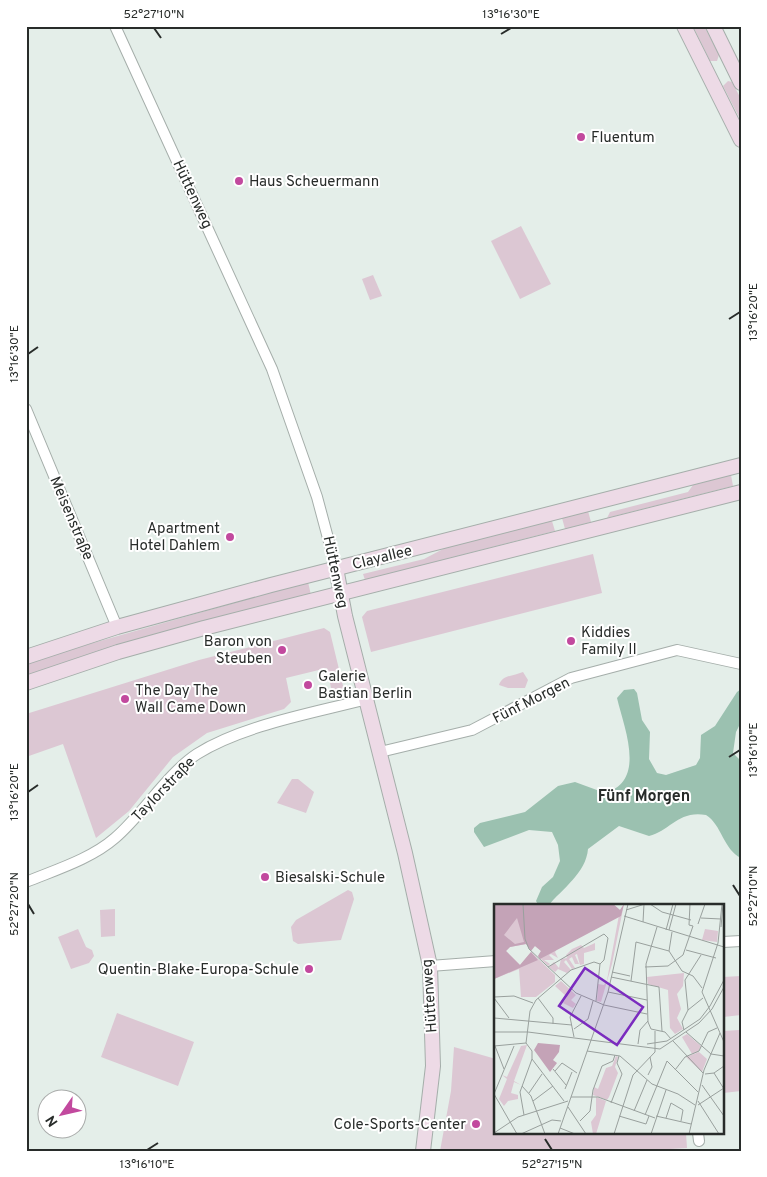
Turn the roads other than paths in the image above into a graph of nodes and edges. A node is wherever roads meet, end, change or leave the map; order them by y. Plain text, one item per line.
1 (115, 26) edge
2 (684, 26) edge
3 (713, 26) edge
4 (741, 82) edge
5 (741, 140) edge
6 (26, 408) edge
7 (741, 465) edge
8 (741, 492) edge
9 (336, 568) junction
10 (340, 594) junction
11 (117, 627) junction
12 (26, 657) edge
13 (741, 664) edge
14 (26, 683) edge
15 (367, 699) junction
16 (380, 752) junction
17 (26, 882) edge
18 (741, 940) edge
19 (724, 942) edge
20 (494, 961) edge
21 (430, 966) junction
22 (423, 1151) edge

1 - 9 street, Hüttenweg
2 - 5 main road
3 - 4 main road
6 - 11 street, Meisenstraße
7 - 9 main road, Clayallee
8 - 10 main road, Clayallee
9 - 10 main road, Hüttenweg
9 - 11 main road, Clayallee
10 - 14 main road, Clayallee
10 - 15 main road, Hüttenweg
11 - 12 main road, Clayallee
13 - 16 street, Fünf Morgen
15 - 16 main road, Hüttenweg
15 - 17 street, Taylorstraße
16 - 21 main road, Hüttenweg
18 - 19 street
20 - 21 street
21 - 22 main road, Hüttenweg

